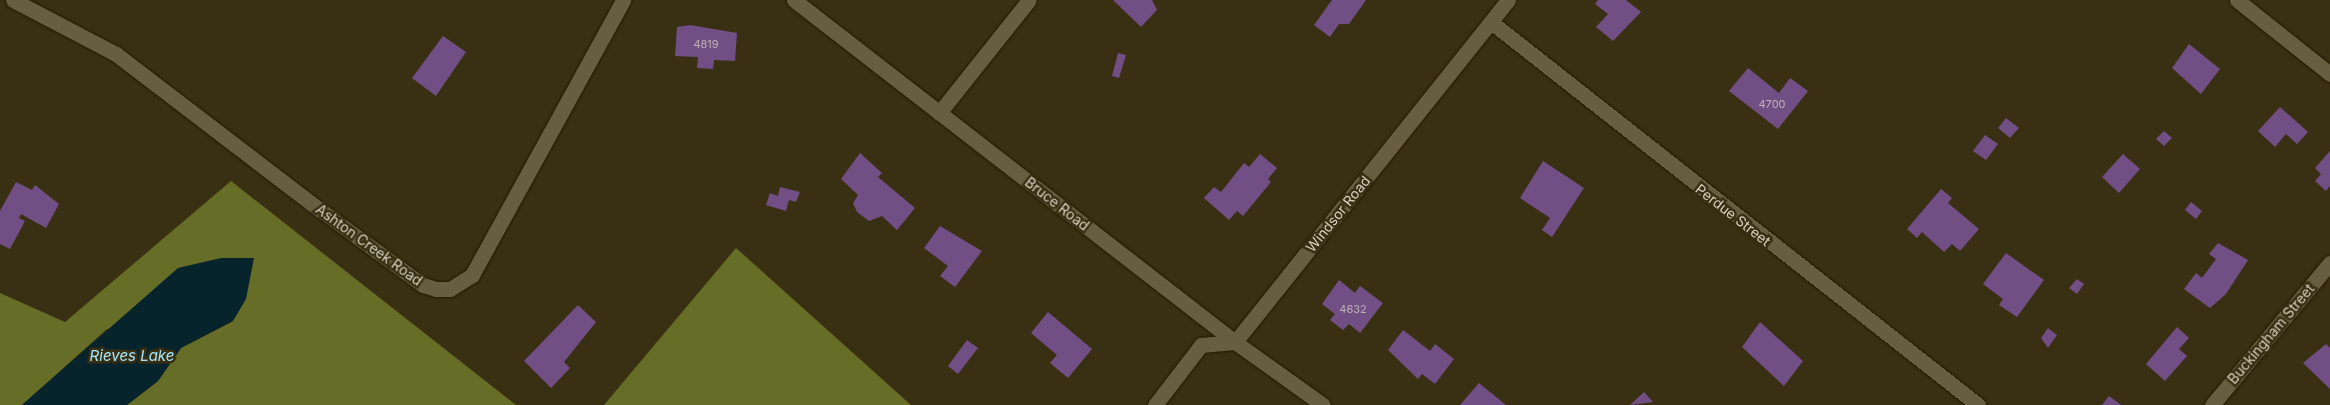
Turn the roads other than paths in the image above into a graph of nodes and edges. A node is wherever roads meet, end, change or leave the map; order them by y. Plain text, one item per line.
1 (13, 0) edge
2 (623, 0) edge
3 (794, 0) edge
4 (1029, 0) edge
5 (1508, 0) edge
6 (2237, 0) edge
7 (1491, 22) junction
8 (2330, 74) edge
9 (939, 113) junction
10 (2330, 263) edge
11 (1235, 342) junction
12 (1155, 405) edge
13 (1323, 405) edge
14 (1978, 405) edge
15 (2212, 405) edge

1 - 2 street, Ashton Creek Road
3 - 9 street, Bruce Road
4 - 9 street
5 - 7 street, Windsor Road
6 - 8 street
7 - 11 street, Windsor Road
7 - 14 street, Perdue Street
9 - 11 street, Bruce Road
10 - 15 street, Buckingham Street
11 - 12 street
11 - 13 street, Bruce Road

